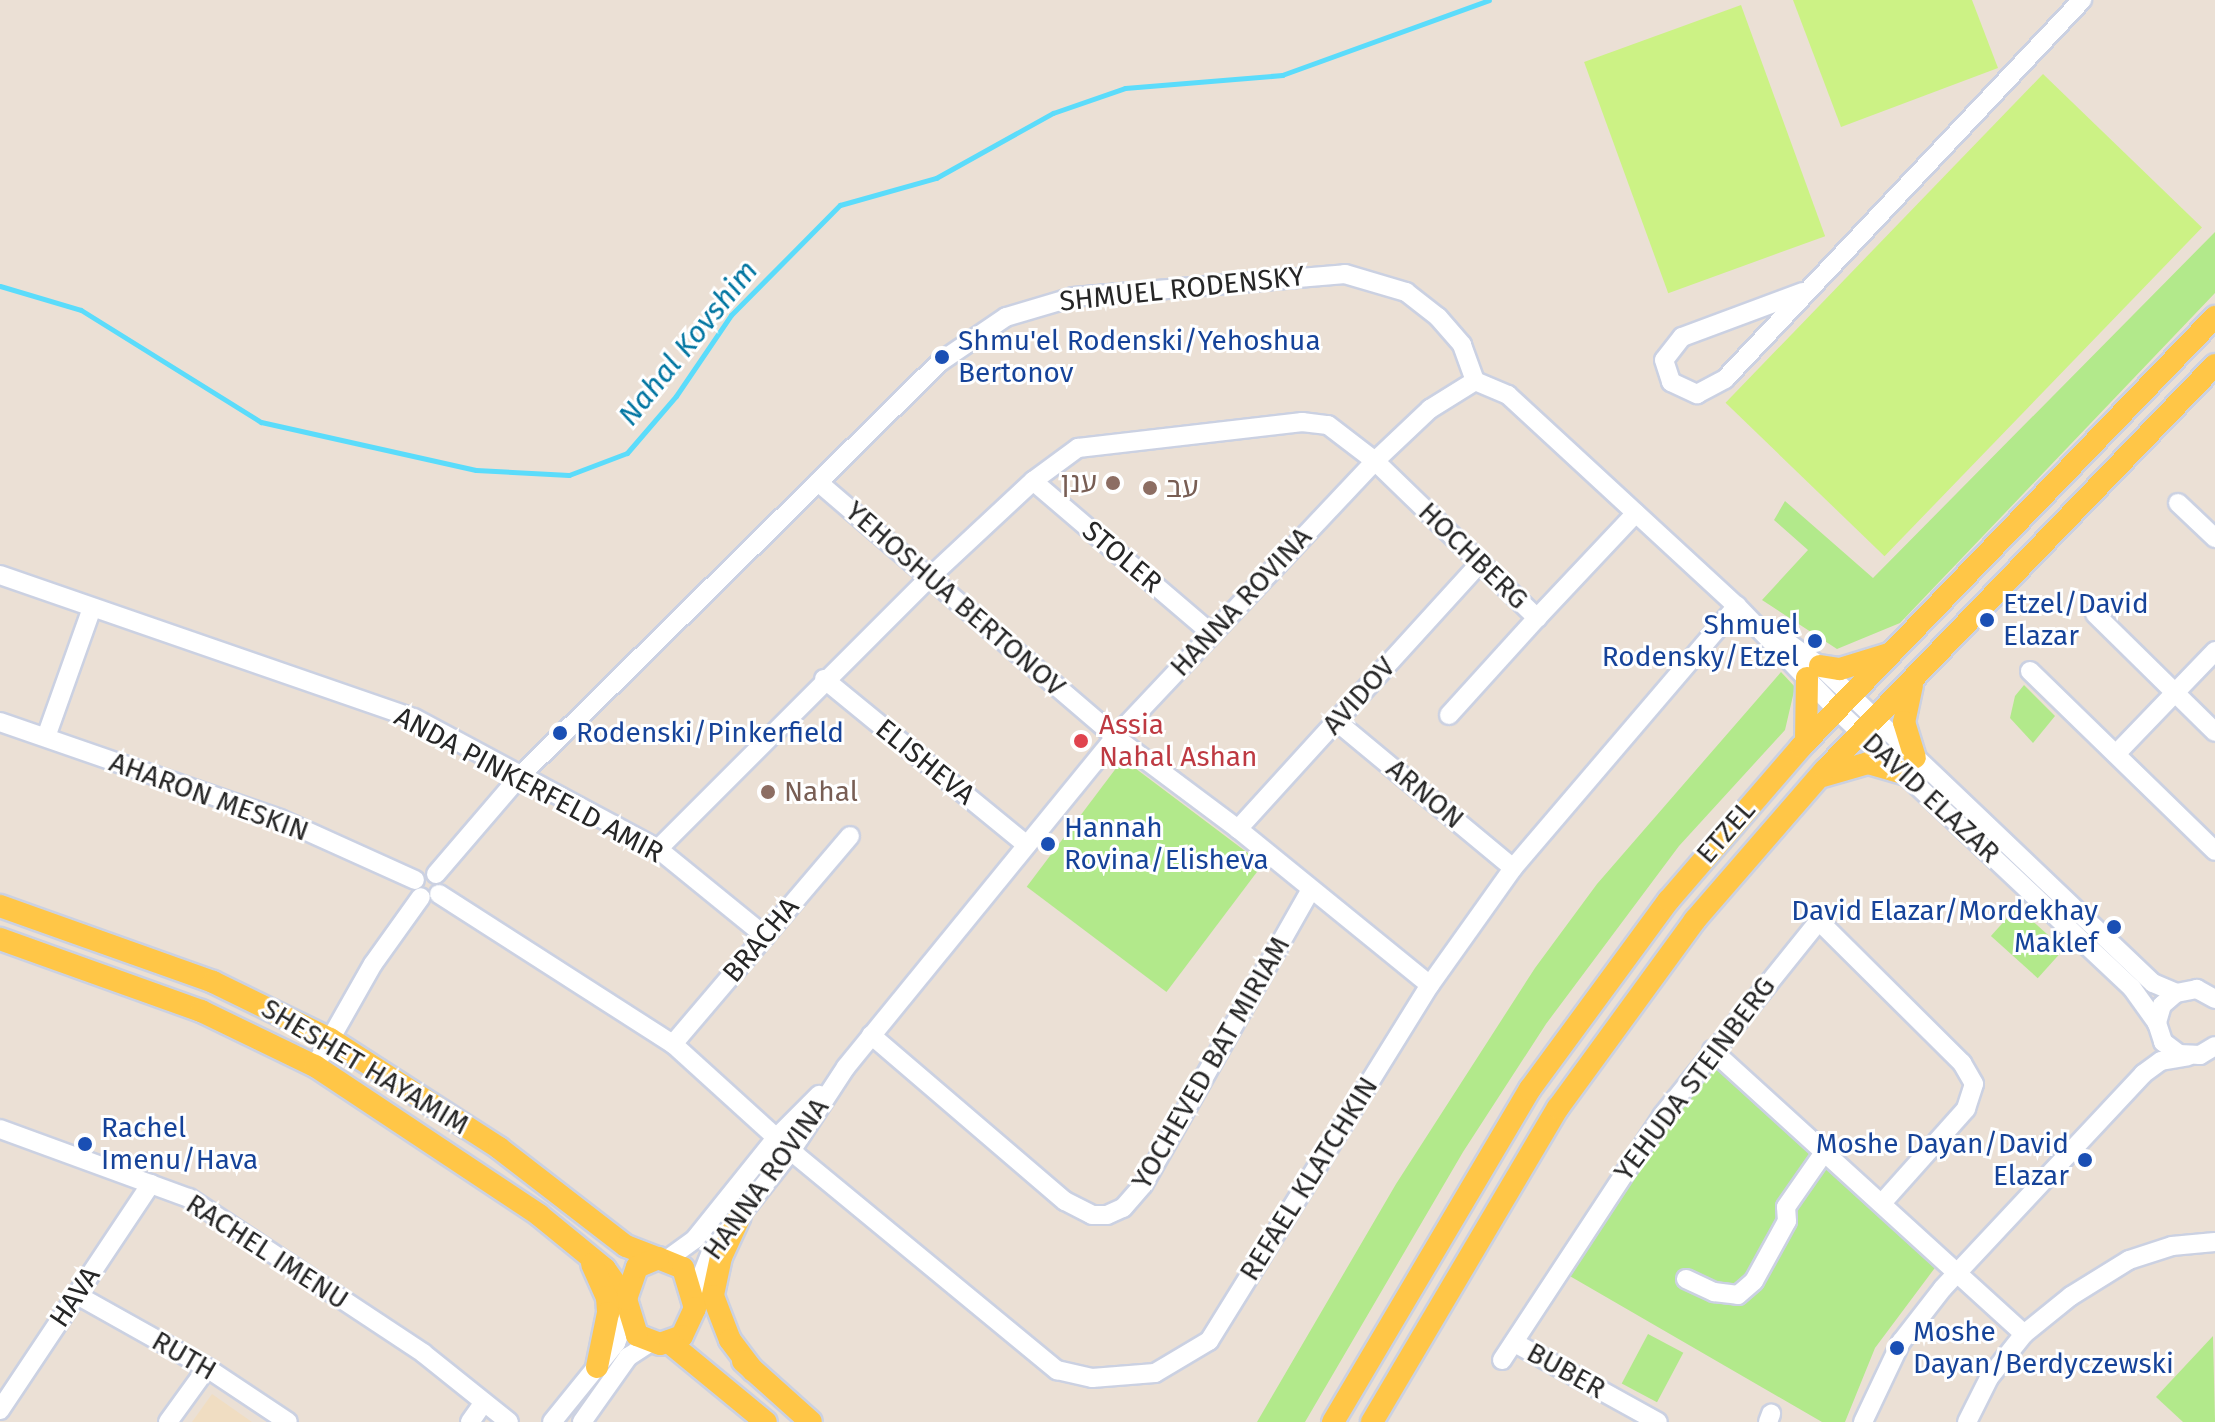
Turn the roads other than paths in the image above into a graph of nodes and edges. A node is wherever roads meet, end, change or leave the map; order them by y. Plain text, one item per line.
1 (2082, 0) edge
2 (1803, 292) junction
3 (2215, 317) edge
4 (2215, 365) edge
5 (1475, 381) junction
6 (1375, 461) junction
7 (1033, 481) junction
8 (818, 482) junction
9 (2178, 503) dead end
10 (1636, 513) junction
11 (2215, 538) edge
12 (1480, 563) junction
13 (0, 575) edge
14 (930, 577) junction
15 (1737, 606) junction
16 (92, 608) junction
17 (2095, 614) dead end
18 (1537, 618) junction
19 (1211, 633) junction
20 (1898, 651) junction
21 (2215, 651) edge
22 (2030, 671) dead end
23 (1814, 672) junction
24 (824, 679) junction
25 (1912, 684) junction
26 (2175, 693) junction
27 (1845, 704) junction
28 (1449, 715) dead end
29 (1336, 721) junction
30 (0, 722) edge
31 (1869, 727) junction
32 (2215, 732) edge
33 (46, 737) junction
34 (1115, 737) junction
35 (1806, 742) junction
36 (2116, 754) junction
37 (1909, 765) junction
38 (520, 776) junction
39 (1818, 778) junction
40 (1238, 829) junction
41 (850, 836) dead end
42 (1027, 845) junction
43 (658, 849) junction
44 (2215, 851) edge
45 (1513, 868) junction
46 (1311, 889) junction
47 (425, 890) junction
48 (0, 906) edge
49 (765, 936) junction
50 (0, 939) edge
51 (1430, 985) junction
52 (2176, 993) junction
53 (2215, 999) edge
54 (2158, 1028) junction
55 (871, 1035) junction
56 (330, 1039) junction
57 (673, 1044) junction
58 (1712, 1050) junction
59 (2205, 1053) edge
60 (315, 1066) junction
61 (846, 1067) junction
62 (2143, 1074) junction
63 (3, 1135) edge
64 (776, 1138) junction
65 (791, 1151) junction
66 (1825, 1151) junction
67 (151, 1184) junction
68 (1882, 1203) junction
69 (740, 1216) junction
70 (2215, 1242) edge
71 (585, 1253) junction
72 (664, 1258) junction
73 (1958, 1272) junction
74 (1686, 1279) dead end
75 (77, 1295) junction
76 (695, 1301) junction
77 (626, 1307) junction
78 (2024, 1334) junction
79 (660, 1343) junction
80 (1515, 1343) junction
81 (1502, 1360) dead end
82 (597, 1367) junction
83 (207, 1368) junction
84 (753, 1370) junction
85 (484, 1402) junction
86 (0, 1410) edge
87 (1653, 1421) edge
88 (168, 1422) edge
89 (288, 1422) edge
90 (470, 1422) edge
91 (509, 1422) edge
92 (552, 1422) edge
93 (582, 1422) edge
94 (766, 1422) edge
95 (811, 1422) edge
96 (1333, 1422) edge
97 (1372, 1422) edge
98 (1863, 1422) edge
99 (1967, 1422) edge

1 - 2 street
2 - 2 street
3 - 20 main road, ETZEL
4 - 25 main road, ETZEL
5 - 6 street, HANNA ROVINA
5 - 8 street, SHMUEL RODENSKY
5 - 10 street
6 - 7 street, HOCHBERG
6 - 12 street, HOCHBERG
6 - 19 street, HANNA ROVINA
7 - 14 street, HOCHBERG
7 - 19 street, STOLER
8 - 14 street, YEHOSHUA BERTONOV
8 - 38 street, SHMUEL RODENSKY
9 - 11 street
10 - 15 street
10 - 18 street, HOCHBERG
12 - 18 street, HOCHBERG
12 - 29 street, AVIDOV
13 - 16 street, ANDA PINKERFELD AMIR
14 - 24 street, HOCHBERG
14 - 34 street, YEHOSHUA BERTONOV
15 - 23 street
15 - 45 street, REFAEL KLATCHKIN
16 - 33 street
16 - 38 street, ANDA PINKERFELD AMIR
17 - 26 street
18 - 28 street
19 - 34 street, HANNA ROVINA
20 - 23 main road
20 - 27 main road, ETZEL
21 - 26 street
22 - 36 street
23 - 27 street
23 - 35 main road
24 - 42 street, ELISHEVA
24 - 43 street, HOCHBERG
25 - 31 main road, ETZEL
25 - 37 main road
26 - 32 street
26 - 36 street
27 - 31 street
27 - 35 main road, ETZEL
29 - 40 street, AVIDOV
29 - 45 street, ARNON
30 - 33 street, AHARON MESKIN
31 - 37 street, DAVID ELAZAR
31 - 39 main road, ETZEL
33 - 47 street, AHARON MESKIN
34 - 40 street, YEHOSHUA BERTONOV
34 - 42 street, HANNA ROVINA
35 - 96 main road, ETZEL
36 - 44 street
37 - 39 main road
37 - 52 street, DAVID ELAZAR
37 - 54 street, DAVID ELAZAR
38 - 43 street, ANDA PINKERFELD AMIR
38 - 47 street, SHMUEL RODENSKY
39 - 97 main road, ETZEL
40 - 46 street, YEHOSHUA BERTONOV
41 - 49 street, BRACHA
42 - 55 street, HANNA ROVINA
43 - 49 street, ANDA PINKERFELD AMIR
45 - 51 street, REFAEL KLATCHKIN
46 - 51 street, YEHOSHUA BERTONOV
46 - 55 street, YOCHEVED BAT MIRIAM
47 - 56 street
47 - 57 street, AHARON MESKIN
48 - 56 main road, SHESHET HAYAMIM
49 - 57 street, BRACHA
50 - 60 main road, SHESHET HAYAMIM
51 - 65 street, REFAEL KLATCHKIN
52 - 53 street
52 - 54 street
54 - 59 street, DAVID ELAZAR
54 - 62 street
55 - 61 street, HANNA ROVINA
56 - 60 street
56 - 72 main road, SHESHET HAYAMIM
57 - 64 street, AHARON MESKIN
58 - 66 street
58 - 68 street, YEHUDA STEINBERG
58 - 80 street, YEHUDA STEINBERG
59 - 62 street
60 - 71 main road, SHESHET HAYAMIM
61 - 64 street, HANNA ROVINA
61 - 65 street, HANNA ROVINA
62 - 73 street
63 - 67 street, RACHEL IMENU
64 - 65 street, REFAEL KLATCHKIN
64 - 72 street, HANNA ROVINA
65 - 69 street, HANNA ROVINA
66 - 68 street
66 - 74 street
67 - 75 street, HAVA
67 - 85 street, RACHEL IMENU
68 - 73 street
69 - 76 street, HANNA ROVINA
69 - 84 main road
70 - 78 street
71 - 77 main road, SHESHET HAYAMIM
71 - 82 main road
72 - 76 main road
72 - 77 main road
73 - 78 street
73 - 98 street
75 - 83 street, RUTH
75 - 86 street, HAVA
76 - 79 main road
76 - 84 main road
77 - 79 main road
77 - 82 street
78 - 99 street
79 - 93 street
79 - 94 main road
80 - 81 street, YEHUDA STEINBERG
80 - 87 street, BUBER
82 - 92 street
83 - 88 street
83 - 89 street, RUTH
84 - 95 main road
85 - 90 street
85 - 91 street, RACHEL IMENU

